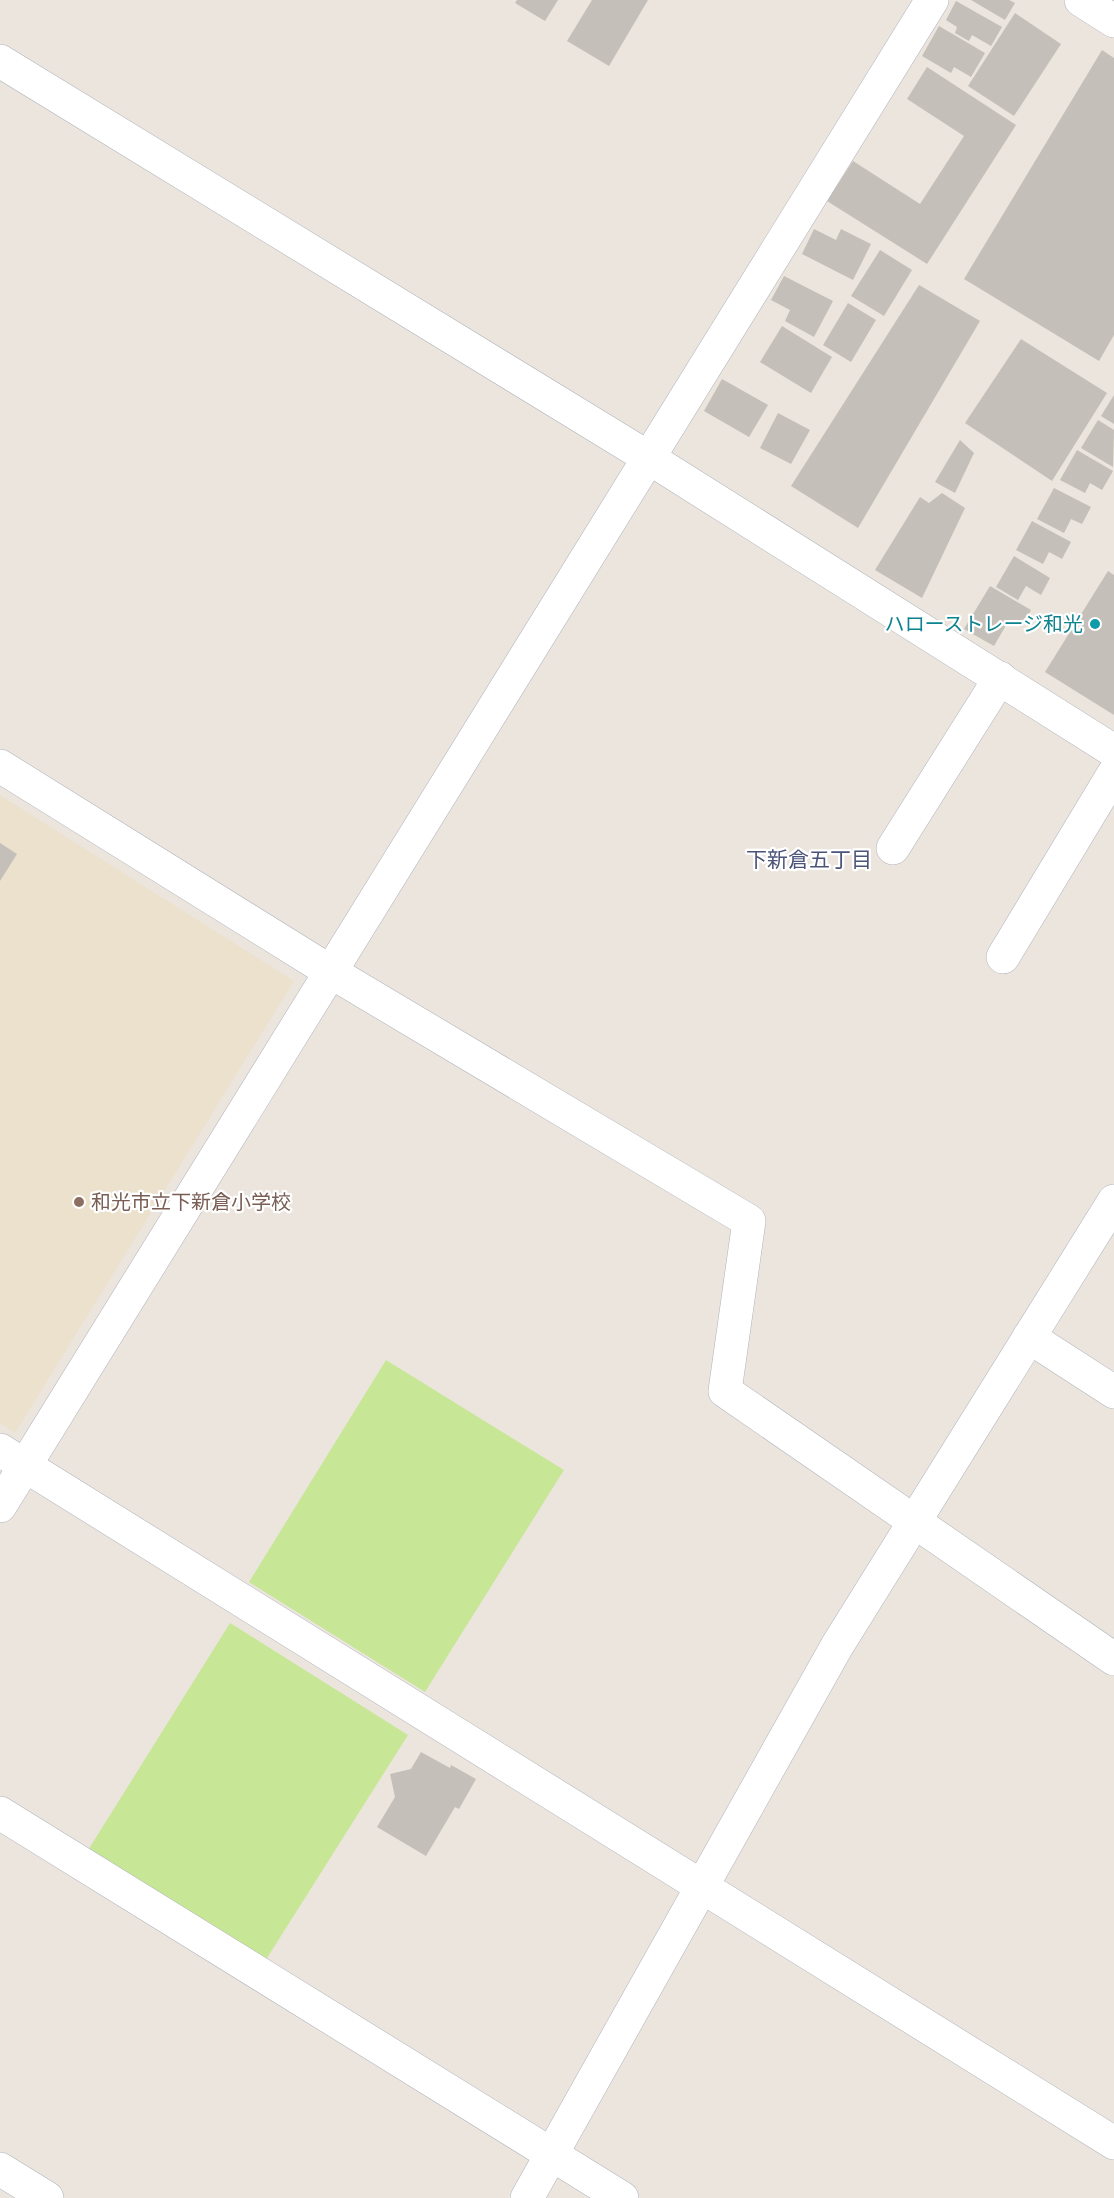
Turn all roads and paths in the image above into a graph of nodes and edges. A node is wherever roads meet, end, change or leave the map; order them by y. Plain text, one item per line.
1 (932, 0) edge
2 (1081, 0) edge
3 (1114, 21) edge
4 (0, 61) edge
5 (649, 458) junction
6 (1000, 678) junction
7 (1114, 751) edge
8 (0, 766) edge
9 (1114, 772) edge
10 (893, 848) dead end
11 (1003, 957) dead end
12 (331, 972) junction
13 (1114, 1200) edge
14 (1029, 1337) junction
15 (1114, 1392) edge
16 (12, 1458) edge
17 (0, 1506) edge
18 (916, 1521) junction
19 (1114, 1659) edge
20 (0, 1813) edge
21 (703, 1888) junction
22 (1114, 2143) edge
23 (552, 2155) junction
24 (0, 2169) edge
25 (47, 2198) edge
26 (527, 2198) edge
27 (622, 2198) edge

1 - 5 street
2 - 3 street
4 - 5 street
5 - 6 street
5 - 12 street
6 - 7 street
6 - 10 street
8 - 12 street
9 - 11 street
12 - 16 street
12 - 18 street
13 - 14 street
14 - 15 street
14 - 18 street
16 - 17 street
16 - 21 street
18 - 19 street
18 - 21 street
20 - 23 street
21 - 22 street
21 - 23 street
23 - 26 street
23 - 27 street
24 - 25 street

